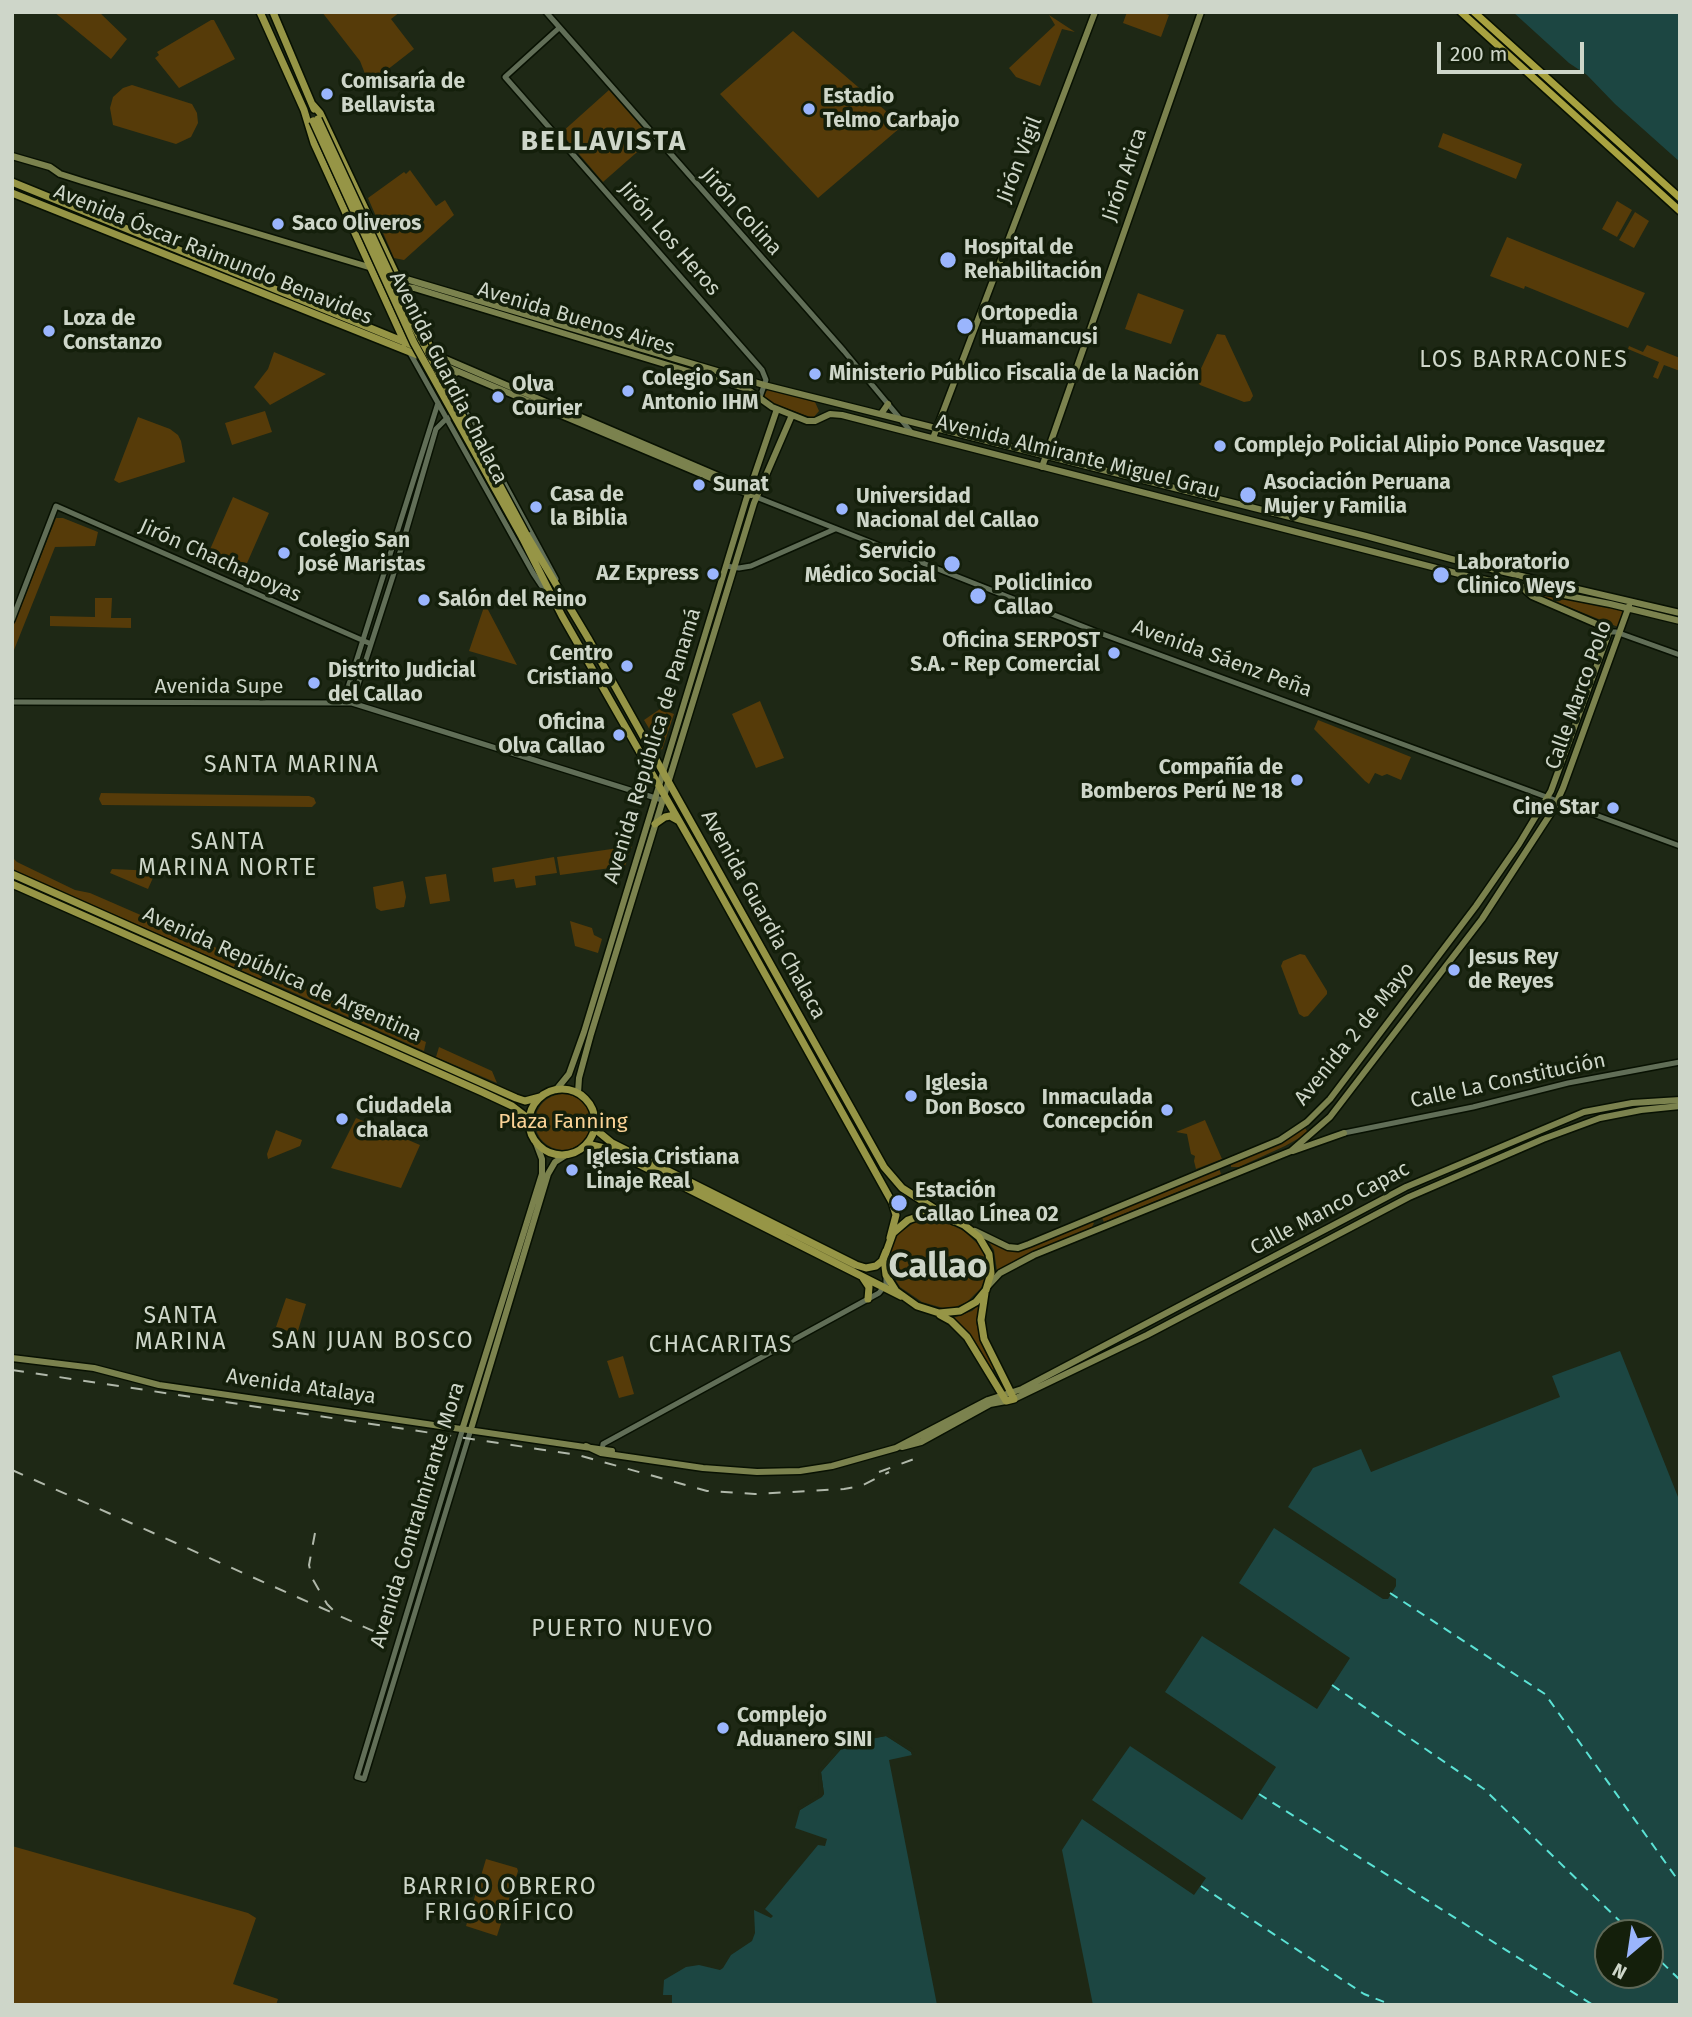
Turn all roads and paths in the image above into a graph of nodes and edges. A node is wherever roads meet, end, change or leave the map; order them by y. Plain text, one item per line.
1 (260, 12) edge
2 (273, 12) edge
3 (546, 12) edge
4 (1095, 12) edge
5 (1201, 12) edge
6 (1461, 12) edge
7 (1474, 12) edge
8 (559, 28) junction
9 (313, 105) junction
10 (304, 110) junction
11 (315, 120) junction
12 (12, 156) edge
13 (12, 182) edge
14 (12, 193) edge
15 (1680, 198) edge
16 (1680, 211) edge
17 (94, 215) junction
18 (112, 222) junction
19 (92, 226) junction
20 (372, 268) junction
21 (226, 273) junction
22 (396, 276) junction
23 (379, 284) junction
24 (401, 286) junction
25 (405, 342) junction
26 (411, 353) junction
27 (434, 354) junction
28 (440, 364) junction
29 (458, 372) junction
30 (449, 381) junction
31 (764, 385) junction
32 (760, 397) junction
33 (819, 398) junction
34 (438, 403) junction
35 (888, 404) junction
36 (777, 409) junction
37 (465, 410) junction
38 (870, 411) junction
39 (881, 414) junction
40 (792, 415) junction
41 (823, 416) junction
42 (446, 419) junction
43 (902, 419) junction
44 (868, 422) junction
45 (937, 428) junction
46 (912, 433) junction
47 (933, 438) junction
48 (1046, 456) junction
49 (1042, 467) junction
50 (749, 491) junction
51 (756, 498) junction
52 (1275, 513) junction
53 (1270, 524) junction
54 (835, 529) junction
55 (524, 536) junction
56 (730, 567) junction
57 (1523, 588) junction
58 (566, 601) junction
59 (1630, 605) junction
60 (1680, 613) edge
61 (562, 616) junction
62 (12, 620) edge
63 (1680, 621) edge
64 (366, 631) junction
65 (1609, 632) junction
66 (1621, 634) junction
67 (354, 638) junction
68 (363, 641) junction
69 (371, 644) junction
70 (1680, 655) edge
71 (611, 680) junction
72 (602, 685) junction
73 (12, 702) edge
74 (343, 703) junction
75 (352, 703) junction
76 (663, 773) junction
77 (668, 782) junction
78 (659, 786) junction
79 (661, 797) junction
80 (1548, 797) junction
81 (1558, 801) junction
82 (680, 822) junction
83 (655, 824) junction
84 (1680, 846) edge
85 (702, 852) junction
86 (12, 874) edge
87 (12, 884) edge
88 (769, 960) junction
89 (759, 965) junction
90 (1422, 980) junction
91 (1431, 987) junction
92 (812, 1037) junction
93 (803, 1042) junction
94 (1680, 1062) edge
95 (556, 1090) junction
96 (578, 1093) junction
97 (540, 1097) junction
98 (1677, 1103) edge
99 (529, 1125) junction
100 (594, 1129) junction
101 (1344, 1133) joint
102 (536, 1143) junction
103 (587, 1144) junction
104 (1291, 1151) junction
105 (566, 1155) junction
106 (954, 1221) junction
107 (964, 1225) junction
108 (890, 1238) junction
109 (886, 1251) junction
110 (886, 1275) junction
111 (863, 1277) junction
112 (884, 1287) junction
113 (986, 1289) junction
114 (901, 1296) junction
115 (868, 1299) junction
116 (933, 1312) junction
117 (12, 1358) edge
118 (480, 1388) junction
119 (1009, 1397) junction
120 (467, 1428) junction
121 (602, 1451) junction
122 (422, 1577) junction

1 - 10 main road, Avenida Guardia Chalaca
2 - 9 main road, Avenida Guardia Chalaca
3 - 8 street, Jirón Colina
4 - 45 main road, Jirón Vigil
5 - 48 main road, Jirón Arica
6 - 16 highway
7 - 15 highway
8 - 31 street, Jirón Los Heros
8 - 35 street, Jirón Colina
9 - 11 main road, Avenida Guardia Chalaca
9 - 22 main road, Avenida Guardia Chalaca
10 - 11 main road, Avenida Guardia Chalaca
10 - 20 main road, Avenida Guardia Chalaca
11 - 55 main road, Avenida Guardia Chalaca, bridge
12 - 20 main road
13 - 17 main road, Avenida Óscar Raimundo Benavides
14 - 19 main road, Avenida Óscar Raimundo Benavides
17 - 18 main road, Avenida Óscar Raimundo Benavides
17 - 19 main road
18 - 19 main road
18 - 21 main road, Avenida Óscar Raimundo Benavides
19 - 21 main road, Avenida Óscar Raimundo Benavides
20 - 23 main road, Avenida Guardia Chalaca
21 - 25 main road, Avenida Óscar Raimundo Benavides
21 - 26 main road, Avenida Óscar Raimundo Benavides
22 - 24 main road, Avenida Guardia Chalaca
22 - 31 main road, Avenida Buenos Aires
23 - 24 main road, Avenida Buenos Aires
23 - 25 main road, Avenida Guardia Chalaca
24 - 27 main road, Avenida Guardia Chalaca
24 - 32 main road, Avenida Buenos Aires
25 - 26 main road, Avenida Guardia Chalaca
25 - 27 main road, Avenida Óscar Raimundo Benavides
26 - 28 main road, Avenida Óscar Raimundo Benavides
26 - 34 street, Avenida Guardia Chalaca
27 - 28 main road, Avenida Guardia Chalaca
27 - 50 main road
28 - 29 main road
28 - 30 street, Avenida Guardia Chalaca
29 - 30 main road
29 - 50 main road
30 - 37 street, Avenida Guardia Chalaca
31 - 32 street
31 - 33 main road, Avenida Almirante Miguel Grau
32 - 36 main road, Avenida Almirante Miguel Grau
33 - 38 main road, Avenida Almirante Miguel Grau
33 - 41 main road
34 - 42 street, Avenida Guardia Chalaca
34 - 64 street
35 - 39 main road
35 - 43 street, Jirón Colina
36 - 40 main road, Avenida Almirante Miguel Grau
36 - 50 main road, Avenida República de Panamá
37 - 42 street
37 - 58 street, Avenida Guardia Chalaca
38 - 39 main road, Avenida Almirante Miguel Grau
38 - 44 main road
39 - 43 main road, Avenida Almirante Miguel Grau
40 - 41 main road, Avenida Almirante Miguel Grau
40 - 51 main road, Avenida República de Panamá
41 - 44 main road, Avenida Almirante Miguel Grau
42 - 61 street, Avenida Guardia Chalaca
42 - 69 street
43 - 45 main road, Avenida Almirante Miguel Grau
43 - 46 street, Jirón Colina
44 - 46 main road, Avenida Almirante Miguel Grau
45 - 47 main road, Jirón Vigil
45 - 48 main road, Avenida Almirante Miguel Grau
46 - 47 main road, Avenida Almirante Miguel Grau
47 - 49 main road, Avenida Almirante Miguel Grau
48 - 49 main road, Jirón Arica
48 - 52 main road, Avenida Almirante Miguel Grau
49 - 53 main road, Avenida Almirante Miguel Grau
50 - 51 main road
50 - 56 main road, Avenida República de Panamá
51 - 54 street, Avenida Sáenz Peña
51 - 56 main road, Avenida República de Panamá
52 - 53 main road
52 - 59 main road, Avenida Almirante Miguel Grau
53 - 57 main road, Avenida Almirante Miguel Grau
54 - 56 street
54 - 80 street, Avenida Sáenz Peña
55 - 58 main road, Avenida Guardia Chalaca
55 - 61 main road, Avenida Guardia Chalaca
56 - 76 main road, Avenida República de Panamá
56 - 77 main road, Avenida República de Panamá
57 - 59 main road, Avenida Almirante Miguel Grau
57 - 65 main road
58 - 71 main road, Avenida Guardia Chalaca
59 - 60 main road, Avenida Almirante Miguel Grau
59 - 63 main road, Avenida Almirante Miguel Grau
59 - 66 main road, Calle Marco Polo
61 - 72 main road, Avenida Guardia Chalaca
62 - 67 street, Jirón Chachapoyas
64 - 67 street
64 - 68 street
65 - 66 street
65 - 80 main road, Calle Marco Polo
66 - 70 street
66 - 81 main road, Calle Marco Polo
67 - 68 street, Jirón Chachapoyas
68 - 69 street, Jirón Chachapoyas
68 - 74 street
69 - 75 street
71 - 72 main road
71 - 76 main road, Avenida Guardia Chalaca
72 - 78 main road, Avenida Guardia Chalaca
73 - 74 street, Avenida Supe
74 - 75 street, Avenida Supe
75 - 79 street, Avenida Supe
76 - 77 main road, Avenida Guardia Chalaca
76 - 78 main road, Avenida República de Panamá
77 - 79 main road, Avenida República de Panamá
77 - 85 main road, Avenida Guardia Chalaca
78 - 79 main road, Avenida Guardia Chalaca
79 - 82 main road, Avenida Guardia Chalaca
79 - 83 main road, Avenida República de Panamá
79 - 95 main road, Avenida República de Panamá
80 - 81 street, Avenida Sáenz Peña
80 - 90 main road, Avenida 2 de Mayo
81 - 84 street, Avenida Sáenz Peña
81 - 91 main road, Avenida 2 de Mayo
82 - 83 main road
82 - 85 main road, Avenida Guardia Chalaca
83 - 96 main road, Avenida República de Panamá
85 - 88 main road, Avenida Guardia Chalaca
85 - 89 main road, Avenida Guardia Chalaca
86 - 97 main road, Avenida República de Argentina
87 - 99 main road, Avenida República de Argentina
88 - 89 main road
88 - 92 main road, Avenida Guardia Chalaca
89 - 93 main road, Avenida Guardia Chalaca
90 - 91 main road
90 - 107 main road, Avenida 2 de Mayo
91 - 104 main road, Avenida 2 de Mayo
92 - 93 main road
92 - 106 main road, Avenida Guardia Chalaca
93 - 108 main road, Avenida Guardia Chalaca
94 - 101 street, Calle La Constitución
95 - 96 main road
95 - 97 main road
96 - 100 main road
97 - 99 main road
98 - 119 main road, Calle Manco Capac
98 - 119 main road, Calle Manco Capac
99 - 102 main road
100 - 103 main road
100 - 109 main road
101 - 104 main road
102 - 105 main road
102 - 118 main road, Avenida Contralmirante Mora
103 - 105 main road
103 - 111 main road
104 - 113 main road, Avenida 2 de Mayo
105 - 118 main road, Avenida Contralmirante Mora
106 - 107 main road
106 - 108 main road
107 - 113 main road
108 - 109 main road
109 - 110 main road
110 - 112 street
110 - 114 main road
111 - 112 main road
111 - 115 main road
112 - 114 main road
112 - 115 street
113 - 116 main road
113 - 119 main road
114 - 116 main road
115 - 121 street
116 - 119 main road
117 - 120 main road, Avenida Atalaya
118 - 120 main road, Avenida Contralmirante Mora
119 - 121 main road, Avenida Atalaya
120 - 121 main road, Avenida Atalaya
120 - 122 street, Avenida Contralmirante Mora
122 - 122 street, Avenida Contralmirante Mora

